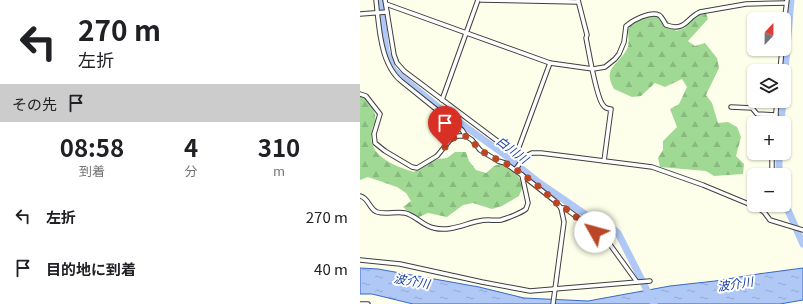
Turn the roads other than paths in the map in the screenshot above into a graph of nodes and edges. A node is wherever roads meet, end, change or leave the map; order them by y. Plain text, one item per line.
1 (376, 0) edge
2 (480, 0) edge
3 (578, 1) edge
4 (787, 1) edge
5 (386, 2) edge
6 (387, 12) junction
7 (786, 12) edge
8 (378, 13) junction
9 (360, 14) edge
10 (466, 33) junction
11 (550, 63) junction
12 (593, 69) junction
13 (360, 94) edge
14 (442, 100) junction
15 (731, 107) dead end
16 (776, 108) edge
17 (776, 115) joint
18 (466, 136) junction
19 (516, 155) junction
20 (604, 160) junction
21 (523, 161) junction
22 (515, 169) junction
23 (522, 175) junction
24 (360, 196) edge
25 (747, 203) edge
26 (561, 208) junction
27 (764, 212) edge
28 (802, 230) edge
29 (360, 260) edge
30 (650, 281) dead end
31 (637, 282) junction
32 (554, 290) junction
33 (360, 304) edge
34 (368, 304) edge
35 (553, 304) edge

1 - 8 street
2 - 3 street
2 - 10 street
3 - 12 street
4 - 7 street
4 - 12 street
5 - 6 street
5 - 10 street
6 - 8 street
6 - 14 street
8 - 9 street
8 - 18 street
10 - 11 street
10 - 14 street
11 - 12 street
11 - 19 street
12 - 20 street
13 - 18 street
14 - 19 street
15 - 17 street
16 - 17 street
18 - 22 street
19 - 21 street
20 - 21 street
20 - 25 street
21 - 22 street
22 - 23 street
23 - 24 street
23 - 26 street
26 - 31 street
26 - 32 street
27 - 28 street
29 - 32 street
30 - 31 street
31 - 32 street
32 - 35 street
33 - 34 street

